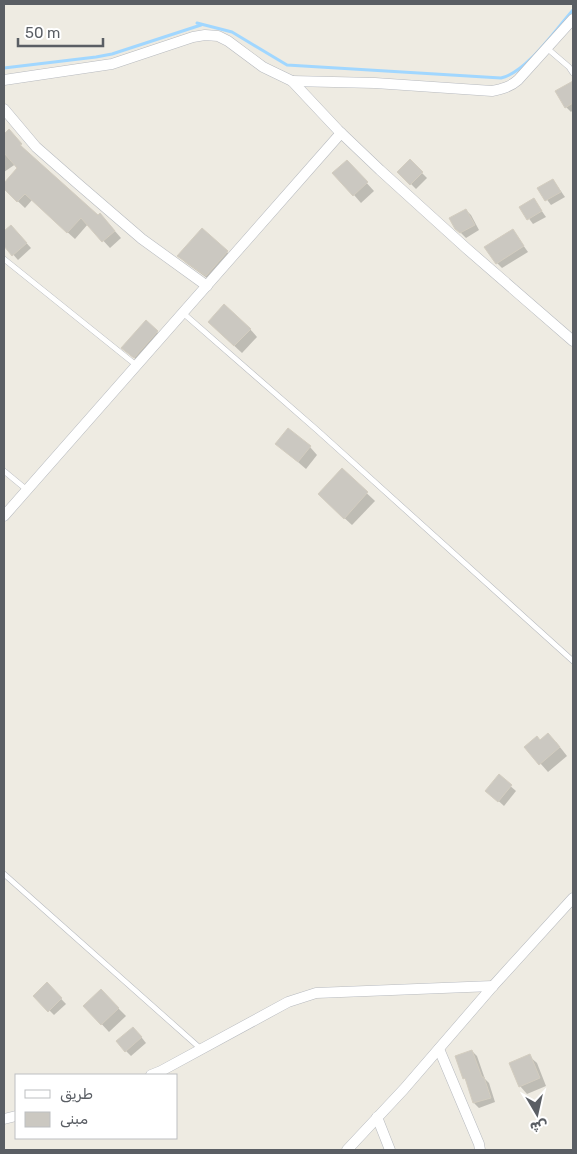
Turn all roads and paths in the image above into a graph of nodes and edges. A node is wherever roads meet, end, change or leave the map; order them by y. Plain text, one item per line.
1 (573, 19) edge
2 (548, 49) junction
3 (573, 74) edge
4 (4, 80) edge
5 (292, 81) junction
6 (4, 109) edge
7 (341, 133) junction
8 (4, 258) edge
9 (206, 286) junction
10 (183, 313) junction
11 (573, 341) edge
12 (136, 366) junction
13 (4, 471) edge
14 (27, 491) junction
15 (4, 516) edge
16 (573, 662) edge
17 (4, 874) edge
18 (573, 898) edge
19 (493, 986) junction
20 (438, 1049) junction
21 (201, 1050) junction
22 (154, 1074) edge
23 (377, 1117) junction
24 (347, 1150) edge
25 (390, 1150) edge
26 (480, 1150) edge

1 - 2 street
2 - 3 lane
2 - 5 street
4 - 5 street
5 - 7 street
6 - 9 street
7 - 9 street
7 - 11 street
8 - 12 lane
9 - 10 street
10 - 12 street
10 - 16 lane
12 - 14 street
13 - 14 lane
14 - 15 street
17 - 21 lane
18 - 19 street
19 - 20 street
19 - 21 street
20 - 23 street
20 - 26 street
21 - 22 street
23 - 24 street
23 - 25 street

